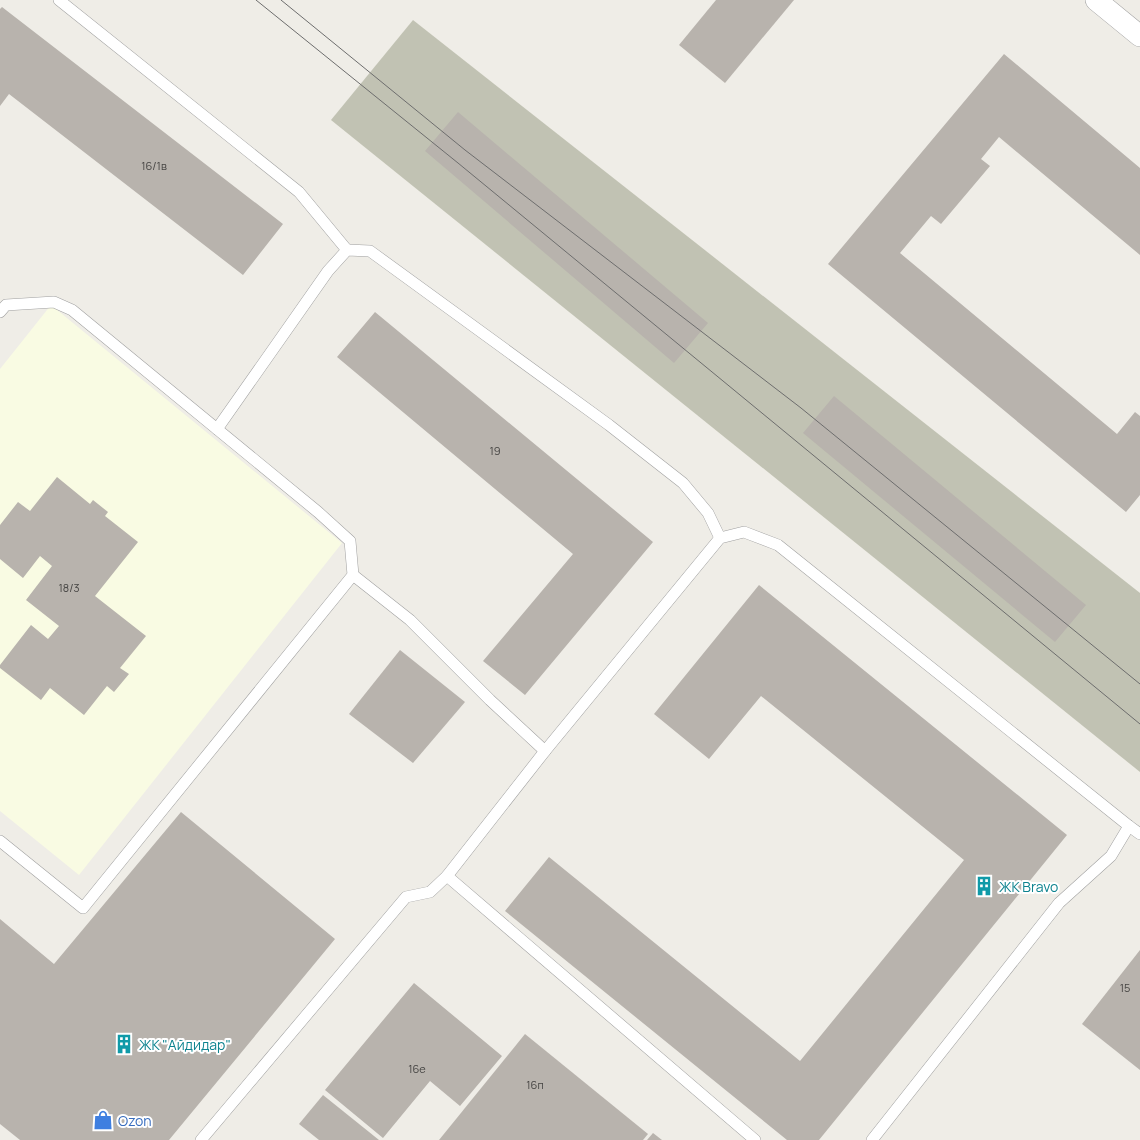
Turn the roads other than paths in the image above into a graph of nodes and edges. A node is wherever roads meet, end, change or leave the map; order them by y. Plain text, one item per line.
1 (59, 0) edge
2 (1096, 0) edge
3 (1140, 36) edge
4 (347, 250) junction
5 (2, 305) edge
6 (216, 429) junction
7 (720, 538) junction
8 (353, 575) junction
9 (545, 750) junction
10 (1128, 826) junction
11 (1140, 834) edge
12 (0, 841) edge
13 (447, 876) junction
14 (201, 1140) edge
15 (755, 1140) edge
16 (872, 1140) edge

1 - 4 lane
2 - 3 street
4 - 6 lane
4 - 7 lane
5 - 6 lane
6 - 8 lane
7 - 9 lane
7 - 10 lane
8 - 9 lane
8 - 12 lane
9 - 13 lane
10 - 11 lane
10 - 16 lane
13 - 14 lane
13 - 15 lane

